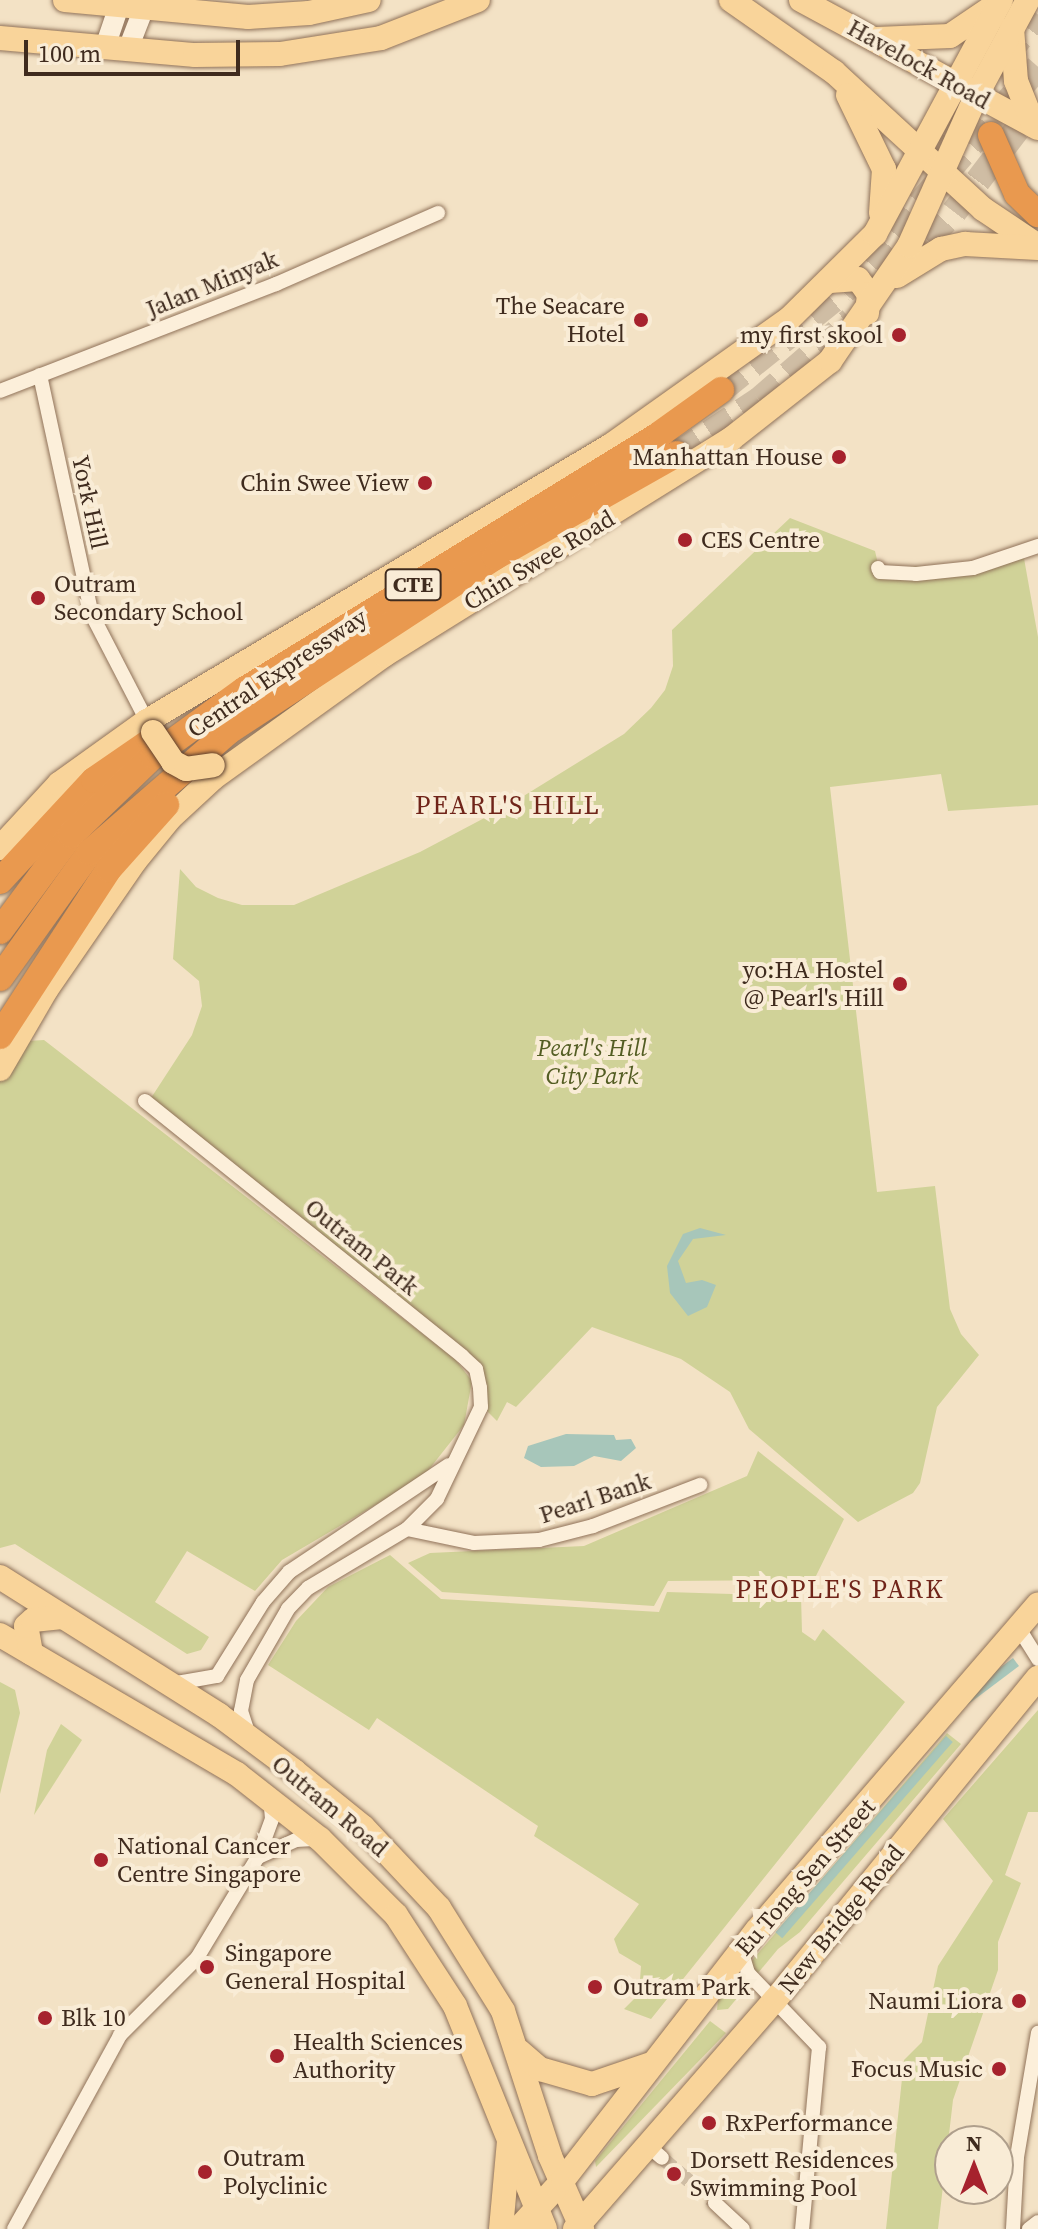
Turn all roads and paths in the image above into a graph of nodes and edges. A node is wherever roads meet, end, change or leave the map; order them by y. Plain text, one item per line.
1 (65, 0) edge
2 (369, 0) edge
3 (478, 0) edge
4 (731, 0) edge
5 (801, 0) edge
6 (1000, 0) edge
7 (1028, 0) edge
8 (132, 4) edge
9 (1012, 28) junction
10 (0, 38) edge
11 (875, 39) junction
12 (116, 48) junction
13 (834, 72) junction
14 (965, 90) junction
15 (1036, 127) edge
16 (991, 135) dead end
17 (920, 152) junction
18 (940, 171) junction
19 (438, 213) dead end
20 (1038, 214) edge
21 (875, 234) junction
22 (1038, 247) edge
23 (830, 281) junction
24 (887, 284) junction
25 (867, 313) junction
26 (40, 375) junction
27 (721, 390) tunnel mouth
28 (0, 391) edge
29 (677, 454) tunnel mouth
30 (1038, 546) edge
31 (878, 568) dead end
32 (244, 690) junction
33 (266, 704) junction
34 (152, 723) junction
35 (261, 740) junction
36 (0, 848) edge
37 (0, 881) edge
38 (0, 931) edge
39 (0, 978) edge
40 (0, 1036) edge
41 (0, 1069) edge
42 (145, 1101) dead end
43 (455, 1459) junction
44 (700, 1485) dead end
45 (407, 1529) junction
46 (0, 1577) edge
47 (1038, 1604) edge
48 (62, 1617) junction
49 (1018, 1627) junction
50 (0, 1635) edge
51 (31, 1653) junction
52 (1038, 1659) edge
53 (1038, 1678) edge
54 (168, 1684) junction
55 (251, 1739) junction
56 (270, 1797) junction
57 (320, 1839) junction
58 (258, 1857) junction
59 (741, 1950) junction
60 (775, 2000) junction
61 (1038, 2033) edge
62 (519, 2051) junction
63 (651, 2064) junction
64 (509, 2130) junction
65 (563, 2180) junction
66 (719, 2206) tunnel mouth
67 (541, 2219) edge
68 (1038, 2222) edge
69 (579, 2227) edge
70 (14, 2229) edge
71 (501, 2229) edge
72 (518, 2229) edge
73 (743, 2229) edge
74 (802, 2229) edge
75 (1013, 2229) edge
76 (1029, 2229) edge

1 - 8 main road
2 - 8 main road
3 - 12 main road
4 - 13 main road, Havelock Road
5 - 11 main road, Havelock Road
6 - 11 main road
6 - 14 main road
7 - 9 main road
8 - 12 street
9 - 14 main road
9 - 15 main road
10 - 12 main road
11 - 14 main road, Havelock Road
13 - 17 main road, Havelock Road
13 - 21 main road
14 - 15 main road, Havelock Road
14 - 17 main road
14 - 18 main road, Chin Swee Road
16 - 20 highway
17 - 18 main road, Havelock Road
17 - 21 main road
18 - 22 main road, Havelock Road
18 - 24 main road, Chin Swee Road
19 - 26 street, Jalan Minyak
21 - 23 main road
22 - 24 main road
23 - 25 main road
23 - 34 main road
24 - 25 main road, Chin Swee Road
25 - 35 main road, Chin Swee Road
26 - 28 street, Jalan Minyak
26 - 34 street, York Hill
27 - 32 highway, Central Expressway / CTE
29 - 33 highway, Central Expressway / CTE
30 - 31 street
32 - 37 highway
32 - 38 highway, Central Expressway / CTE
33 - 39 highway, Central Expressway / CTE
33 - 40 highway
34 - 35 main road, bridge
34 - 36 main road
35 - 41 main road, Chin Swee Road
42 - 43 street, Outram Park
43 - 45 street, Outram Park
43 - 54 street, Outram Park
44 - 45 street, Pearl Bank
45 - 55 street, Outram Park
46 - 48 main road, Outram Road
47 - 49 main road, Eu Tong Sen Street
48 - 51 main road
48 - 54 main road, Outram Road
49 - 52 street
49 - 59 main road, Eu Tong Sen Street
50 - 51 main road, Outram Road
51 - 56 main road, Outram Road
53 - 60 main road, New Bridge Road
54 - 55 main road, Outram Road
55 - 62 main road, Outram Road
56 - 57 main road, Outram Road
56 - 58 street
57 - 58 street
57 - 64 main road, Outram Road
58 - 70 street
59 - 60 street
59 - 63 main road, Eu Tong Sen Street
60 - 69 main road, New Bridge Road
60 - 74 street
61 - 75 street
62 - 63 main road
62 - 65 main road, Outram Road
63 - 65 main road, Eu Tong Sen Street
64 - 67 main road, Outram Road
64 - 71 main road
65 - 67 main road, Eu Tong Sen Street
65 - 69 main road, Outram Road
66 - 73 street
67 - 72 main road, Eu Tong Sen Street
68 - 76 street

